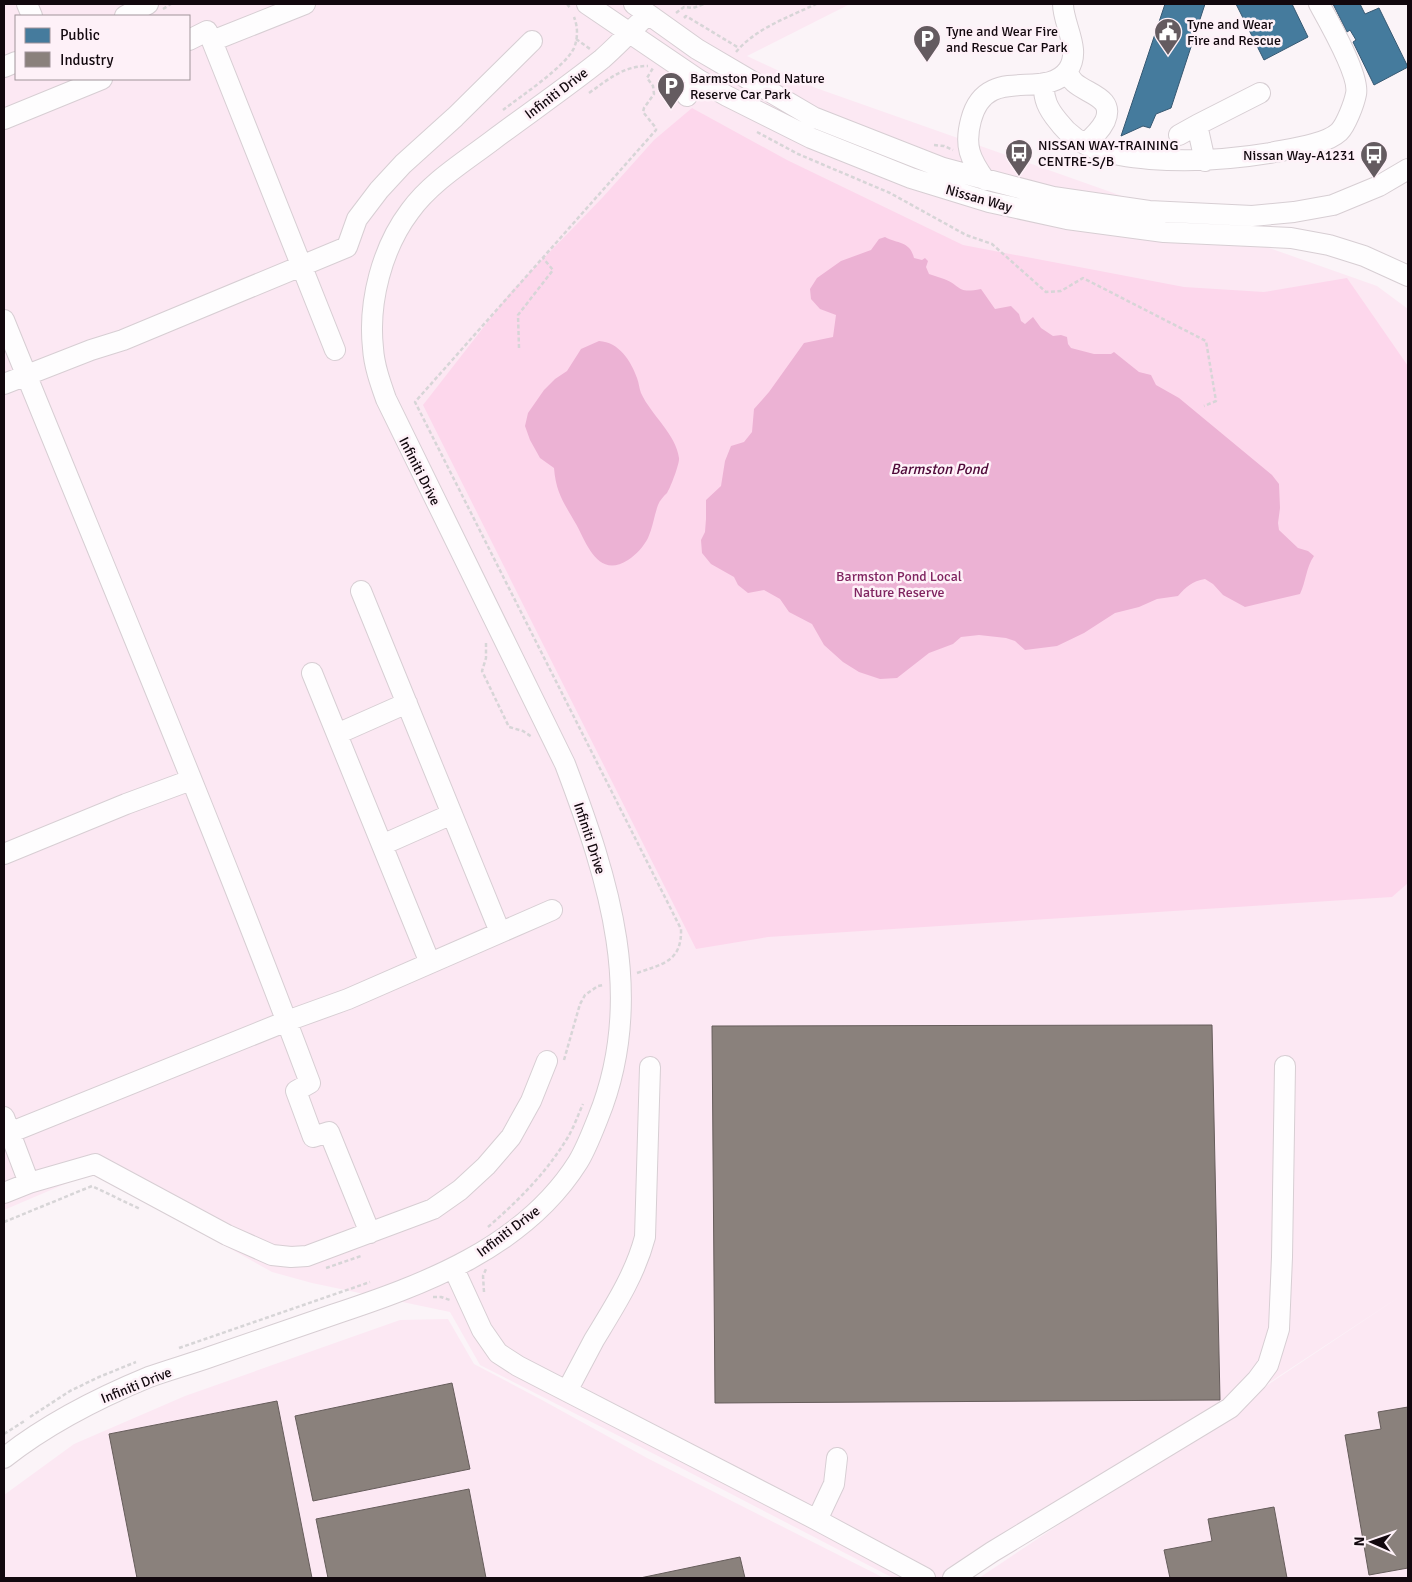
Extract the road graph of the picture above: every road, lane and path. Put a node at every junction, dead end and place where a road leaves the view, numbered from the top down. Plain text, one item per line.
1 (148, 4) edge
2 (305, 4) edge
3 (567, 4) edge
4 (587, 4) edge
5 (704, 4) edge
6 (816, 4) edge
7 (1063, 4) edge
8 (1319, 4) edge
9 (641, 9) edge
10 (127, 15) edge
11 (672, 18) dead end
12 (680, 24) dead end
13 (629, 33) junction
14 (190, 40) edge
15 (576, 40) dead end
16 (212, 41) junction
17 (532, 41) dead end
18 (739, 48) junction
19 (726, 66) junction
20 (653, 67) dead end
21 (1068, 70) junction
22 (100, 80) edge
23 (1040, 84) junction
24 (1260, 94) dead end
25 (4, 119) edge
26 (1197, 126) junction
27 (753, 130) dead end
28 (1179, 135) dead end
29 (1085, 144) junction
30 (928, 147) dead end
31 (970, 156) junction
32 (1205, 161) junction
33 (1408, 169) edge
34 (985, 180) junction
35 (543, 258) junction
36 (301, 266) junction
37 (1408, 276) edge
38 (4, 320) edge
39 (519, 348) dead end
40 (335, 350) dead end
41 (26, 375) junction
42 (4, 384) edge
43 (1204, 406) dead end
44 (361, 591) dead end
45 (312, 674) dead end
46 (407, 703) junction
47 (337, 734) junction
48 (191, 780) junction
49 (452, 814) junction
50 (382, 845) junction
51 (4, 854) edge
52 (552, 910) dead end
53 (500, 932) junction
54 (430, 963) junction
55 (622, 979) junction
56 (287, 1021) junction
57 (554, 1064) joint
58 (1285, 1066) dead end
59 (650, 1067) dead end
60 (6, 1128) edge
61 (29, 1183) junction
62 (4, 1193) edge
63 (146, 1212) dead end
64 (4, 1222) edge
65 (370, 1233) junction
66 (365, 1254) dead end
67 (320, 1269) dead end
68 (454, 1269) junction
69 (567, 1391) junction
70 (4, 1458) edge
71 (837, 1458) dead end
72 (817, 1520) junction
73 (925, 1578) edge
74 (952, 1578) edge

1 - 10 street
2 - 16 street
3 - 15 path
4 - 13 street, Nissan Way
5 - 11 path
6 - 18 path
7 - 21 street
8 - 32 street
9 - 13 street, Infiniti Drive
9 - 19 street, Nissan Way
12 - 18 path
13 - 37 street, Nissan Way
13 - 55 street, Infiniti Drive
14 - 16 street
16 - 36 street
17 - 36 street
18 - 19 path
19 - 34 street, Nissan Way
20 - 35 path
21 - 23 street
21 - 29 street
22 - 25 street
23 - 29 street
23 - 31 street
24 - 26 street
26 - 28 street
26 - 32 street
27 - 43 path
29 - 32 street
30 - 31 path
31 - 34 street
33 - 34 street, Nissan Way
35 - 39 path
35 - 55 path
36 - 40 street
36 - 41 street
38 - 41 street
41 - 42 street
41 - 48 street
44 - 46 street
45 - 47 street
46 - 47 street
46 - 49 street
47 - 50 street
48 - 51 street
48 - 56 street
49 - 50 street
49 - 53 street
50 - 54 street
52 - 53 street
53 - 54 street
54 - 56 street
55 - 57 path
55 - 68 street, Infiniti Drive
56 - 60 street
56 - 65 street
57 - 65 street
58 - 74 street
59 - 69 street
60 - 61 street
61 - 62 street
61 - 65 street
63 - 64 path
66 - 67 path
68 - 69 street
68 - 70 street, Infiniti Drive
69 - 72 street
71 - 72 street
72 - 73 street

